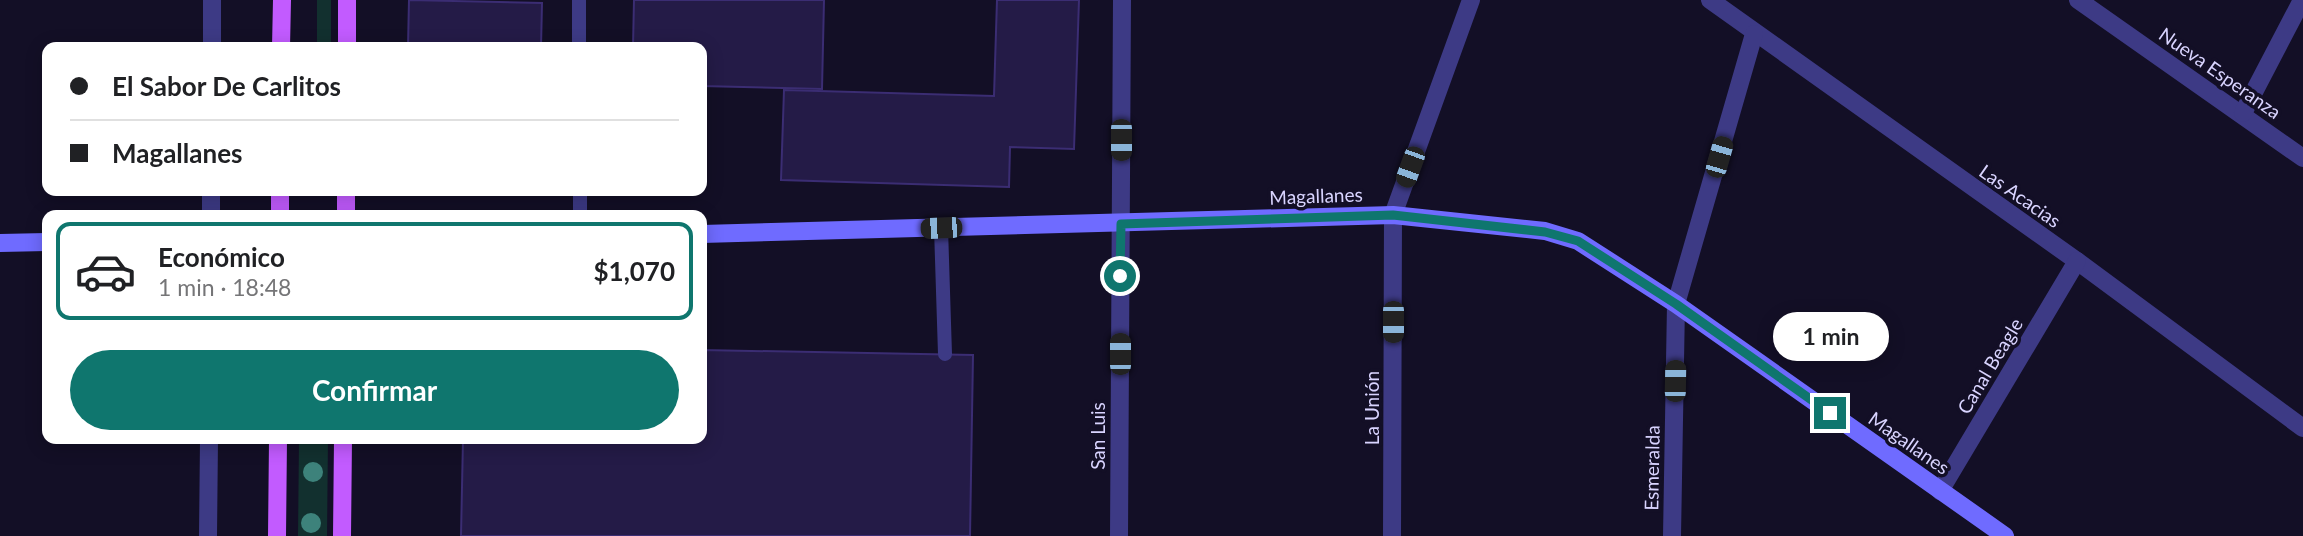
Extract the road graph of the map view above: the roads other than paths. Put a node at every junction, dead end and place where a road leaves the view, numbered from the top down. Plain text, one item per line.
1 (212, 0) edge
2 (282, 0) edge
3 (347, 0) edge
4 (579, 0) edge
5 (1122, 0) edge
6 (1471, 0) edge
7 (1710, 0) edge
8 (2078, 0) edge
9 (2302, 0) edge
10 (1754, 34) junction
11 (212, 42) edge
12 (281, 42) edge
13 (347, 42) edge
14 (579, 42) edge
15 (2243, 113) junction
16 (2303, 158) edge
17 (1393, 215) junction
18 (1121, 224) junction
19 (941, 228) junction
20 (707, 234) edge
21 (42, 242) edge
22 (0, 243) edge
23 (2077, 261) junction
24 (1676, 304) junction
25 (945, 354) dead end
26 (2303, 428) edge
27 (209, 444) edge
28 (278, 444) edge
29 (343, 444) edge
30 (1940, 491) junction
31 (2002, 535) edge
32 (208, 536) edge
33 (277, 536) edge
34 (342, 536) edge
35 (1119, 536) edge
36 (1392, 536) edge
37 (1672, 536) edge

1 - 11 street
2 - 12 main road
3 - 13 main road
4 - 14 lane
5 - 18 street, San Luis
6 - 17 street, La Unión
7 - 10 street, Las Acacias
8 - 15 street, Nueva Esperanza
9 - 15 street
10 - 23 street, Las Acacias
10 - 24 street, Esmeralda
15 - 16 street, Nueva Esperanza
17 - 18 street, Magallanes
17 - 24 street, Magallanes
17 - 36 street, La Unión
18 - 19 street, Magallanes
18 - 35 street, San Luis
19 - 20 street, Magallanes
19 - 25 lane
21 - 22 street
23 - 26 street, Las Acacias
23 - 30 street, Canal Beagle
24 - 30 street, Magallanes
24 - 37 street, Esmeralda
27 - 32 street
28 - 33 main road
29 - 34 main road
30 - 31 street, Magallanes

